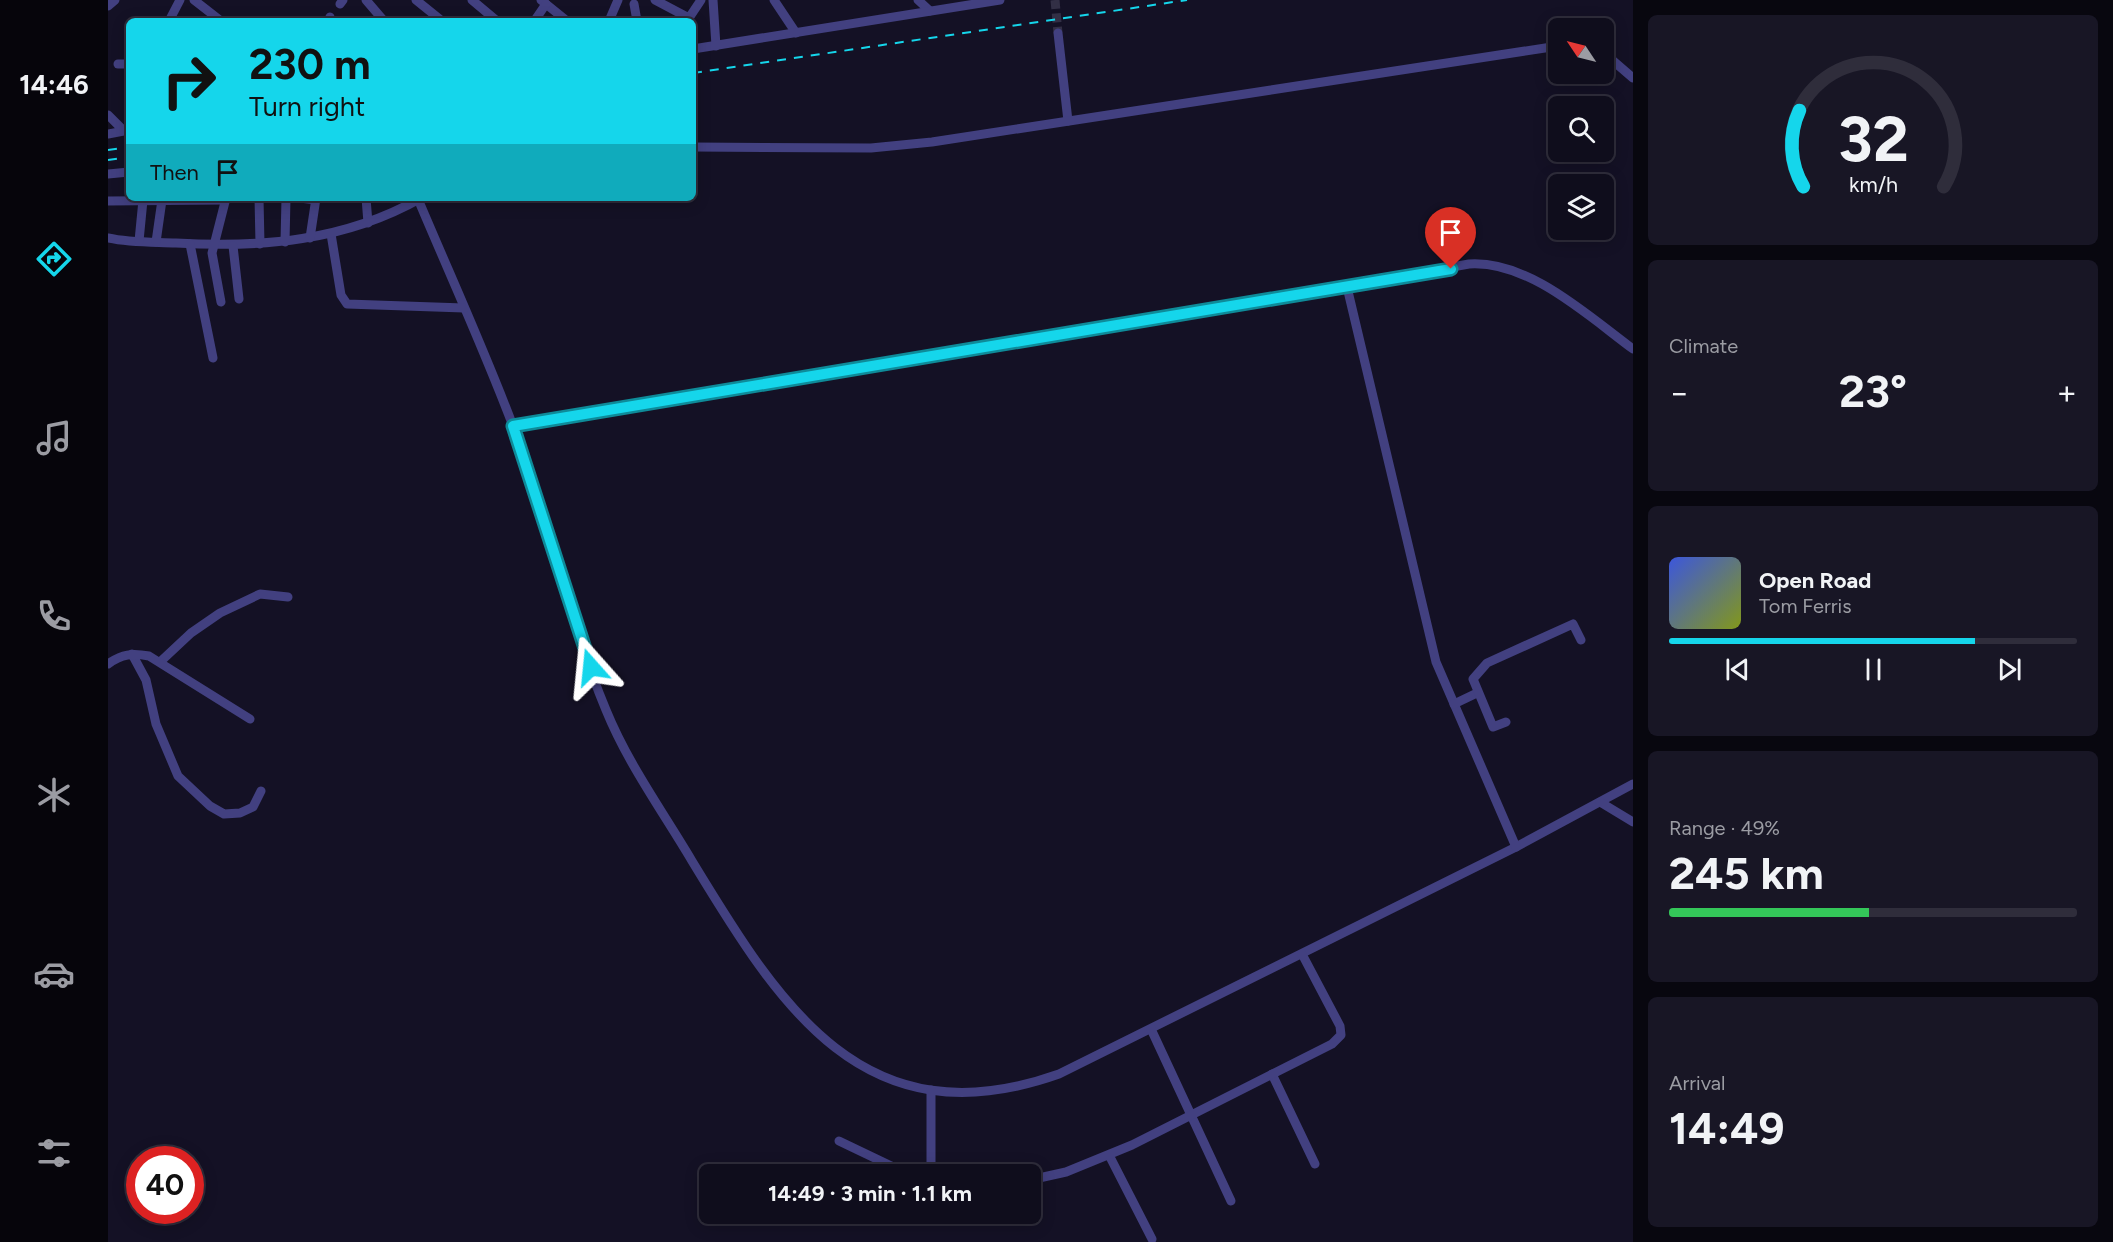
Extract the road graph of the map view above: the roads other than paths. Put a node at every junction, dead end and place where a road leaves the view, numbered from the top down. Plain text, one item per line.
1 (115, 0) edge
2 (180, 0) edge
3 (194, 0) edge
4 (366, 0) edge
5 (416, 0) edge
6 (472, 0) edge
7 (618, 0) edge
8 (700, 0) edge
9 (713, 0) edge
10 (774, 0) edge
11 (918, 0) edge
12 (1000, 0) edge
13 (544, 2) edge
14 (652, 2) edge
15 (634, 4) dead end
16 (108, 6) edge
17 (930, 11) junction
18 (171, 18) edge
19 (217, 18) edge
20 (381, 18) edge
21 (438, 18) edge
22 (493, 18) edge
23 (536, 18) edge
24 (563, 18) edge
25 (610, 18) edge
26 (636, 18) edge
27 (676, 18) edge
28 (796, 33) junction
29 (1058, 33) tunnel mouth
30 (716, 46) junction
31 (1548, 48) edge
32 (696, 49) edge
33 (1614, 62) edge
34 (118, 64) dead end
35 (126, 64) edge
36 (1633, 78) edge
37 (108, 115) edge
38 (1068, 121) junction
39 (126, 130) edge
40 (108, 134) edge
41 (696, 147) edge
42 (126, 172) edge
43 (108, 174) edge
44 (108, 201) edge
45 (143, 201) joint
46 (162, 201) edge
47 (225, 201) edge
48 (259, 201) edge
49 (286, 201) edge
50 (316, 201) edge
51 (366, 201) edge
52 (415, 201) edge
53 (420, 201) edge
54 (368, 223) junction
55 (331, 234) junction
56 (309, 237) junction
57 (108, 238) edge
58 (139, 241) junction
59 (156, 242) junction
60 (285, 242) junction
61 (190, 244) junction
62 (260, 244) junction
63 (213, 246) junction
64 (233, 246) junction
65 (1347, 287) junction
66 (239, 299) dead end
67 (221, 302) dead end
68 (464, 308) junction
69 (1633, 349) edge
70 (213, 358) dead end
71 (513, 426) junction
72 (288, 597) dead end
73 (1581, 640) dead end
74 (132, 654) junction
75 (160, 662) junction
76 (108, 664) edge
77 (1477, 693) junction
78 (1454, 704) junction
79 (250, 719) dead end
80 (1506, 722) dead end
81 (1633, 784) edge
82 (261, 791) dead end
83 (1600, 802) junction
84 (1633, 822) edge
85 (1516, 847) junction
86 (1302, 954) junction
87 (1151, 1029) junction
88 (1272, 1074) junction
89 (931, 1090) junction
90 (1191, 1115) junction
91 (839, 1141) dead end
92 (1109, 1155) junction
93 (887, 1164) edge
94 (931, 1164) edge
95 (1315, 1164) dead end
96 (1041, 1178) edge
97 (1232, 1201) dead end
98 (1152, 1239) dead end

1 - 16 street
2 - 18 street
3 - 19 street
4 - 20 street
5 - 21 street
6 - 22 street
7 - 25 street
8 - 14 street
9 - 30 street
10 - 28 street
11 - 17 street
12 - 17 street
13 - 23 street
13 - 24 street
14 - 27 street
15 - 26 street
17 - 28 street
28 - 30 street
29 - 38 street
30 - 32 street
31 - 38 street
33 - 36 street
34 - 35 street
37 - 39 street
38 - 41 street
39 - 40 street
42 - 43 street
44 - 45 street
45 - 58 street
46 - 59 street
47 - 63 street
48 - 62 street
49 - 60 street
50 - 56 street
51 - 54 street
52 - 54 street
53 - 68 street
54 - 55 street
55 - 56 street
55 - 68 street
56 - 60 street
57 - 58 street
58 - 59 street
59 - 61 street
60 - 62 street
61 - 63 street
61 - 70 street
62 - 64 street
63 - 64 street
63 - 67 street
64 - 66 street
65 - 69 street
65 - 71 street
65 - 78 street
68 - 71 street
71 - 89 street
72 - 75 street
73 - 77 street
74 - 75 street
74 - 76 street
74 - 82 street
75 - 79 street
77 - 78 street
77 - 80 street
78 - 85 street
81 - 83 street
83 - 84 street
83 - 85 street
85 - 86 street
86 - 87 street
86 - 88 street
87 - 89 street
87 - 90 street
88 - 90 street
88 - 95 street
89 - 94 street
90 - 92 street
90 - 97 street
91 - 93 street
92 - 96 street
92 - 98 street

